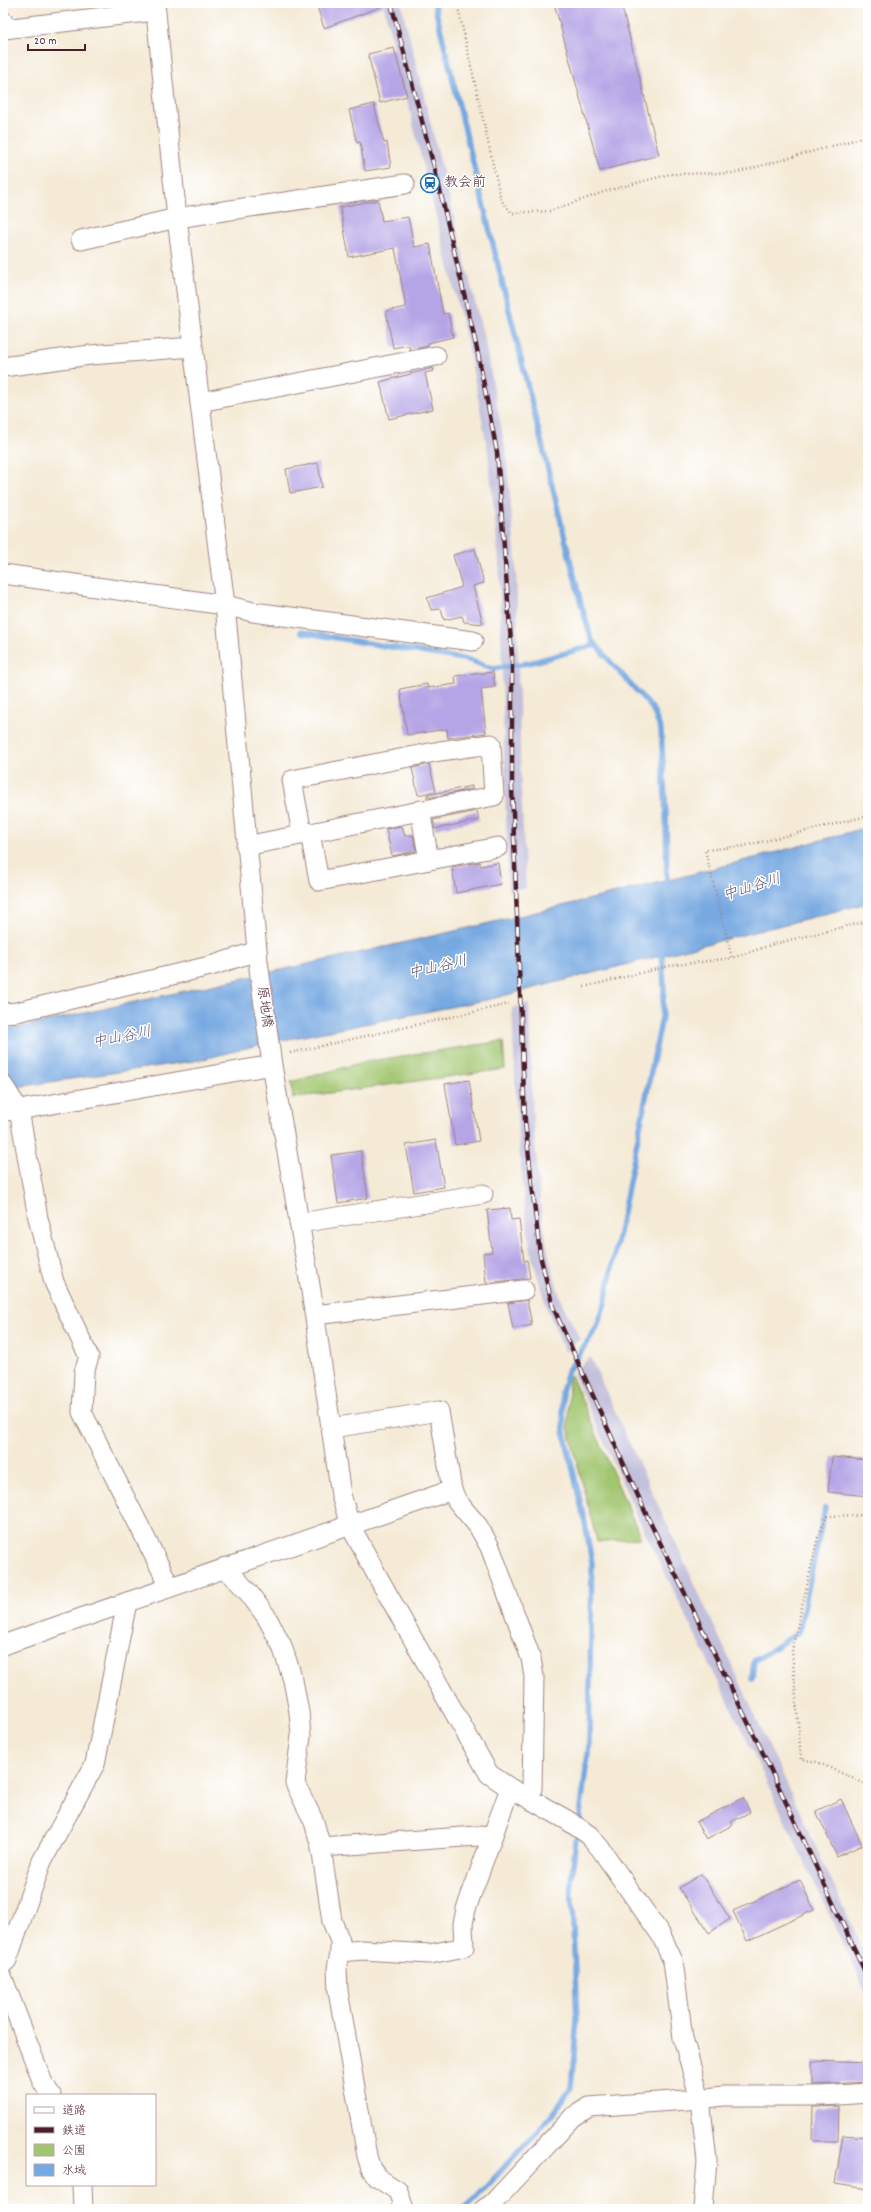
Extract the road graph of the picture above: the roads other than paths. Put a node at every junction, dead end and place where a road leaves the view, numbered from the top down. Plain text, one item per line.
1 (155, 7) edge
2 (3, 21) edge
3 (405, 184) dead end
4 (177, 218) junction
5 (81, 240) dead end
6 (193, 348) junction
7 (436, 356) dead end
8 (3, 367) edge
9 (200, 402) junction
10 (3, 574) edge
11 (225, 605) junction
12 (473, 641) dead end
13 (420, 810) junction
14 (306, 834) junction
15 (246, 846) junction
16 (498, 847) dead end
17 (429, 860) junction
18 (258, 956) junction
19 (3, 1013) edge
20 (272, 1058) junction
21 (9, 1101) edge
22 (483, 1194) dead end
23 (300, 1223) junction
24 (524, 1290) dead end
25 (315, 1315) junction
26 (332, 1428) junction
27 (452, 1490) junction
28 (350, 1524) junction
29 (225, 1567) junction
30 (170, 1587) junction
31 (127, 1602) junction
32 (3, 1645) edge
33 (510, 1788) junction
34 (529, 1798) junction
35 (492, 1837) junction
36 (321, 1847) junction
37 (340, 1952) junction
38 (3, 1964) edge
39 (3, 1979) edge
40 (868, 2093) edge
41 (50, 2094) edge
42 (700, 2099) junction
43 (82, 2186) edge
44 (83, 2209) edge
45 (404, 2209) edge
46 (484, 2209) edge
47 (703, 2209) edge

1 - 2 street
1 - 4 street, 原地橋
3 - 4 street
4 - 5 street
4 - 6 street, 原地橋
6 - 8 street
6 - 9 street, 原地橋
7 - 9 street
9 - 11 street, 原地橋
10 - 11 street
11 - 12 street
11 - 15 street, 原地橋
13 - 14 street
13 - 14 street
13 - 17 street
14 - 15 street
14 - 17 street
15 - 18 street, 原地橋
16 - 17 street
18 - 19 street
18 - 20 street, 原地橋
20 - 21 street
20 - 23 street, 原地橋
21 - 30 street
22 - 23 street
23 - 25 street, 原地橋
24 - 25 street
25 - 26 street, 原地橋
26 - 27 street
26 - 28 street, 原地橋
27 - 28 street
27 - 34 street
28 - 29 street
28 - 33 street, 原地橋
29 - 30 street
29 - 36 street
30 - 31 street
31 - 32 street
31 - 38 street
33 - 34 street, 原地橋
33 - 35 street
34 - 42 street, 原地橋
35 - 36 street
35 - 37 street
36 - 37 street
37 - 45 street
39 - 41 street
40 - 42 street
42 - 46 street
42 - 47 street, 原地橋
43 - 44 street

